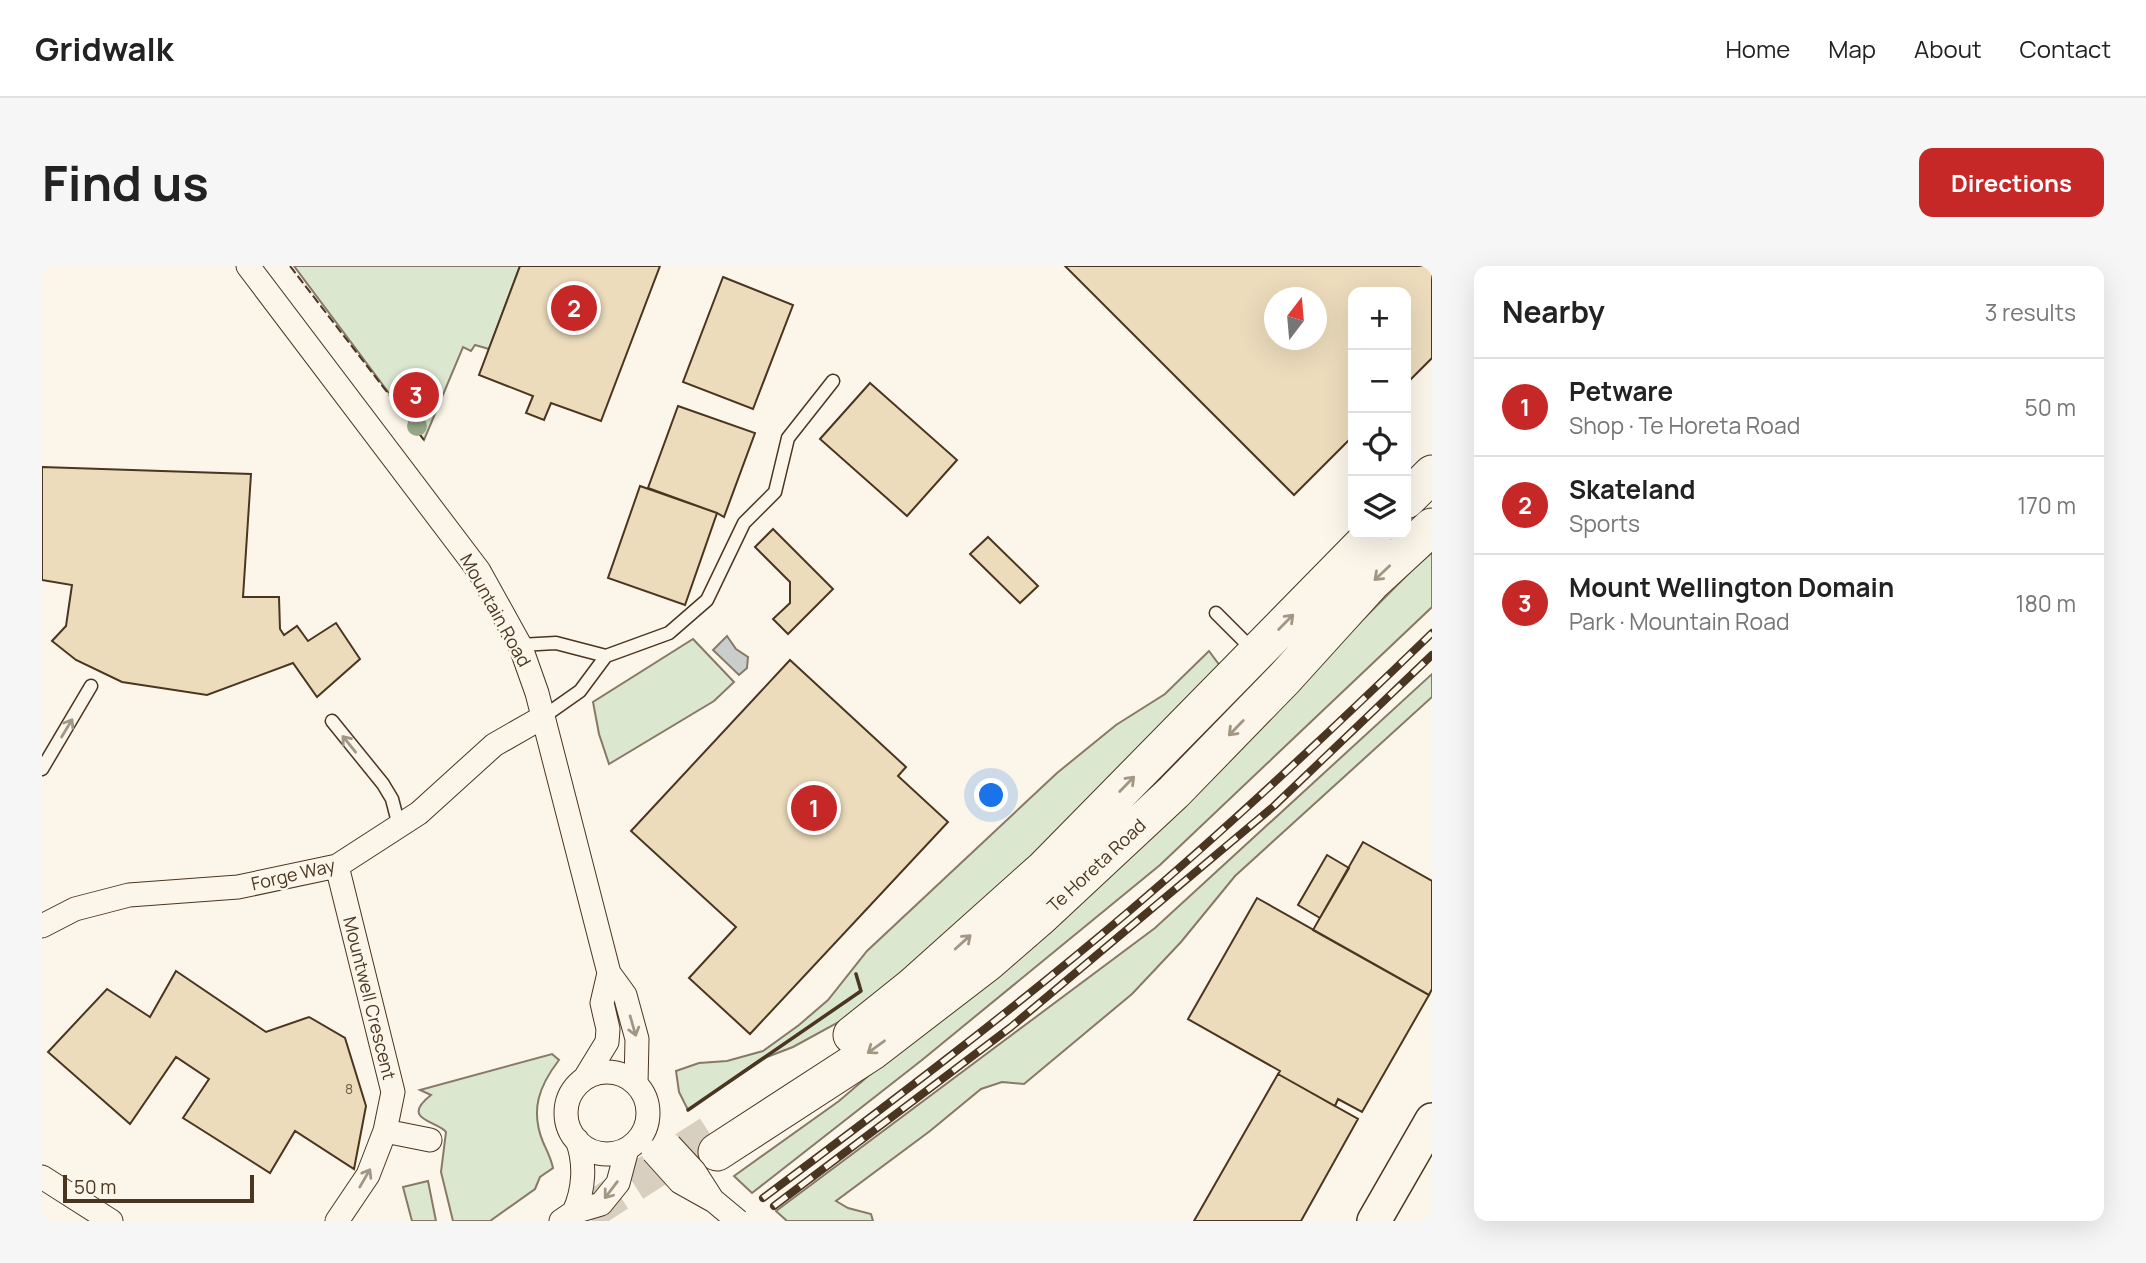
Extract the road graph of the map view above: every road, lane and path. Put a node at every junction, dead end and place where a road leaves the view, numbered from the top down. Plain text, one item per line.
1 (248, 266) edge
2 (833, 381) dead end
3 (1432, 474) edge
4 (1411, 495) edge
5 (1432, 527) edge
6 (1369, 539) edge
7 (1216, 612) dead end
8 (520, 645) junction
9 (606, 656) junction
10 (1270, 666) junction
11 (92, 687) dead end
12 (543, 717) junction
13 (332, 721) dead end
14 (42, 769) edge
15 (399, 826) junction
16 (337, 866) junction
17 (42, 926) edge
18 (609, 973) junction
19 (585, 1078) junction
20 (636, 1084) junction
21 (648, 1107) junction
22 (1432, 1120) edge
23 (385, 1131) junction
24 (430, 1140) dead end
25 (577, 1140) junction
26 (714, 1143) tunnel mouth
27 (628, 1148) junction
28 (662, 1148) junction
29 (42, 1177) edge
30 (568, 1217) edge
31 (111, 1221) edge
32 (337, 1221) edge
33 (738, 1221) edge
34 (1374, 1221) edge

1 - 8 street, Mountain Road
2 - 9 lane
3 - 4 main road
5 -> 10 main road, Te Horeta Road
10 -> 6 main road, Te Horeta Road
7 - 10 lane
8 - 9 lane
8 - 12 street, Mountain Road
9 - 12 lane
10 - 26 main road, Te Horeta Road
14 -> 11 lane
12 - 15 street, Forge Way
12 - 18 street, Mountain Road
15 -> 13 lane
15 - 16 street, Forge Way
16 - 17 street, Forge Way
16 - 23 street, Mountwell Crescent
18 - 19 street, Mountain Road
18 -> 20 street, Mountain Road
19 - 20 street
19 - 25 street
20 - 21 street
21 - 27 street
21 - 28 street
22 - 34 main road
23 - 24 street
32 -> 23 street, Mountwell Crescent
25 - 27 street
25 - 30 street
27 - 28 street
27 -> 30 street
28 - 33 street, bridge
29 - 31 street

